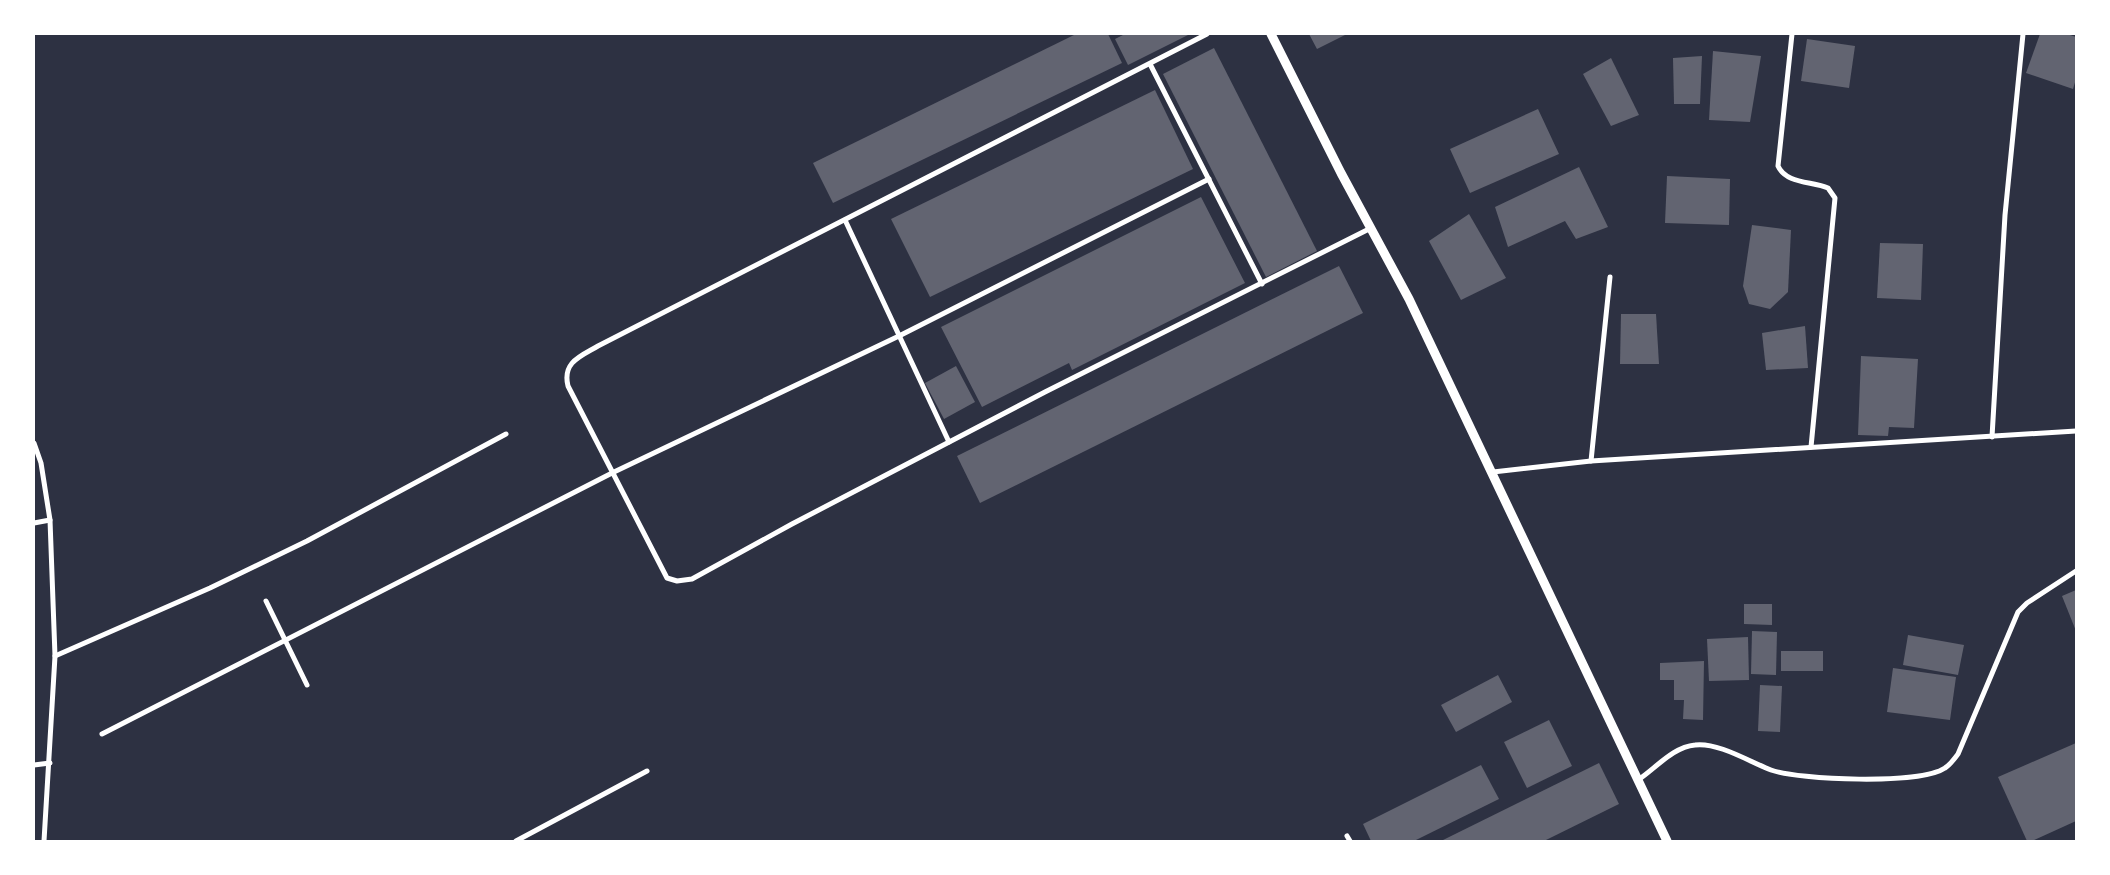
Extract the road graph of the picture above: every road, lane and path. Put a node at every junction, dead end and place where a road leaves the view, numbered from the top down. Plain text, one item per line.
1 (1207, 34) edge
2 (1271, 34) edge
3 (1792, 34) edge
4 (2023, 34) edge
5 (1150, 64) junction
6 (1209, 179) junction
7 (845, 220) junction
8 (1371, 228) junction
9 (1610, 276) dead end
10 (1262, 284) junction
11 (899, 336) junction
12 (2076, 432) edge
13 (506, 434) dead end
14 (1992, 437) junction
15 (34, 442) edge
16 (949, 442) junction
17 (1811, 448) junction
18 (1591, 461) junction
19 (614, 472) junction
20 (1493, 472) junction
21 (50, 520) junction
22 (34, 523) edge
23 (2076, 571) edge
24 (266, 602) dead end
25 (285, 641) junction
26 (56, 656) junction
27 (307, 685) dead end
28 (102, 734) dead end
29 (50, 763) junction
30 (34, 765) edge
31 (647, 771) dead end
32 (1637, 780) junction
33 (44, 841) edge
34 (516, 841) edge
35 (1667, 841) edge

1 - 5 street
2 - 8 street
3 - 17 street
4 - 14 street
5 - 6 street
5 - 7 street
6 - 10 street
6 - 11 street
7 - 11 street
7 - 19 street
8 - 10 street
8 - 20 street
9 - 18 street
10 - 16 street
11 - 16 street
11 - 19 street
12 - 14 street
13 - 26 street
14 - 17 street
15 - 21 street
16 - 19 street
17 - 18 street
18 - 20 street
19 - 25 street
20 - 32 street
21 - 22 street
21 - 26 street
23 - 32 street
24 - 25 street
25 - 27 street
25 - 28 street
26 - 29 street
29 - 30 street
29 - 33 street
31 - 34 street
32 - 35 street

